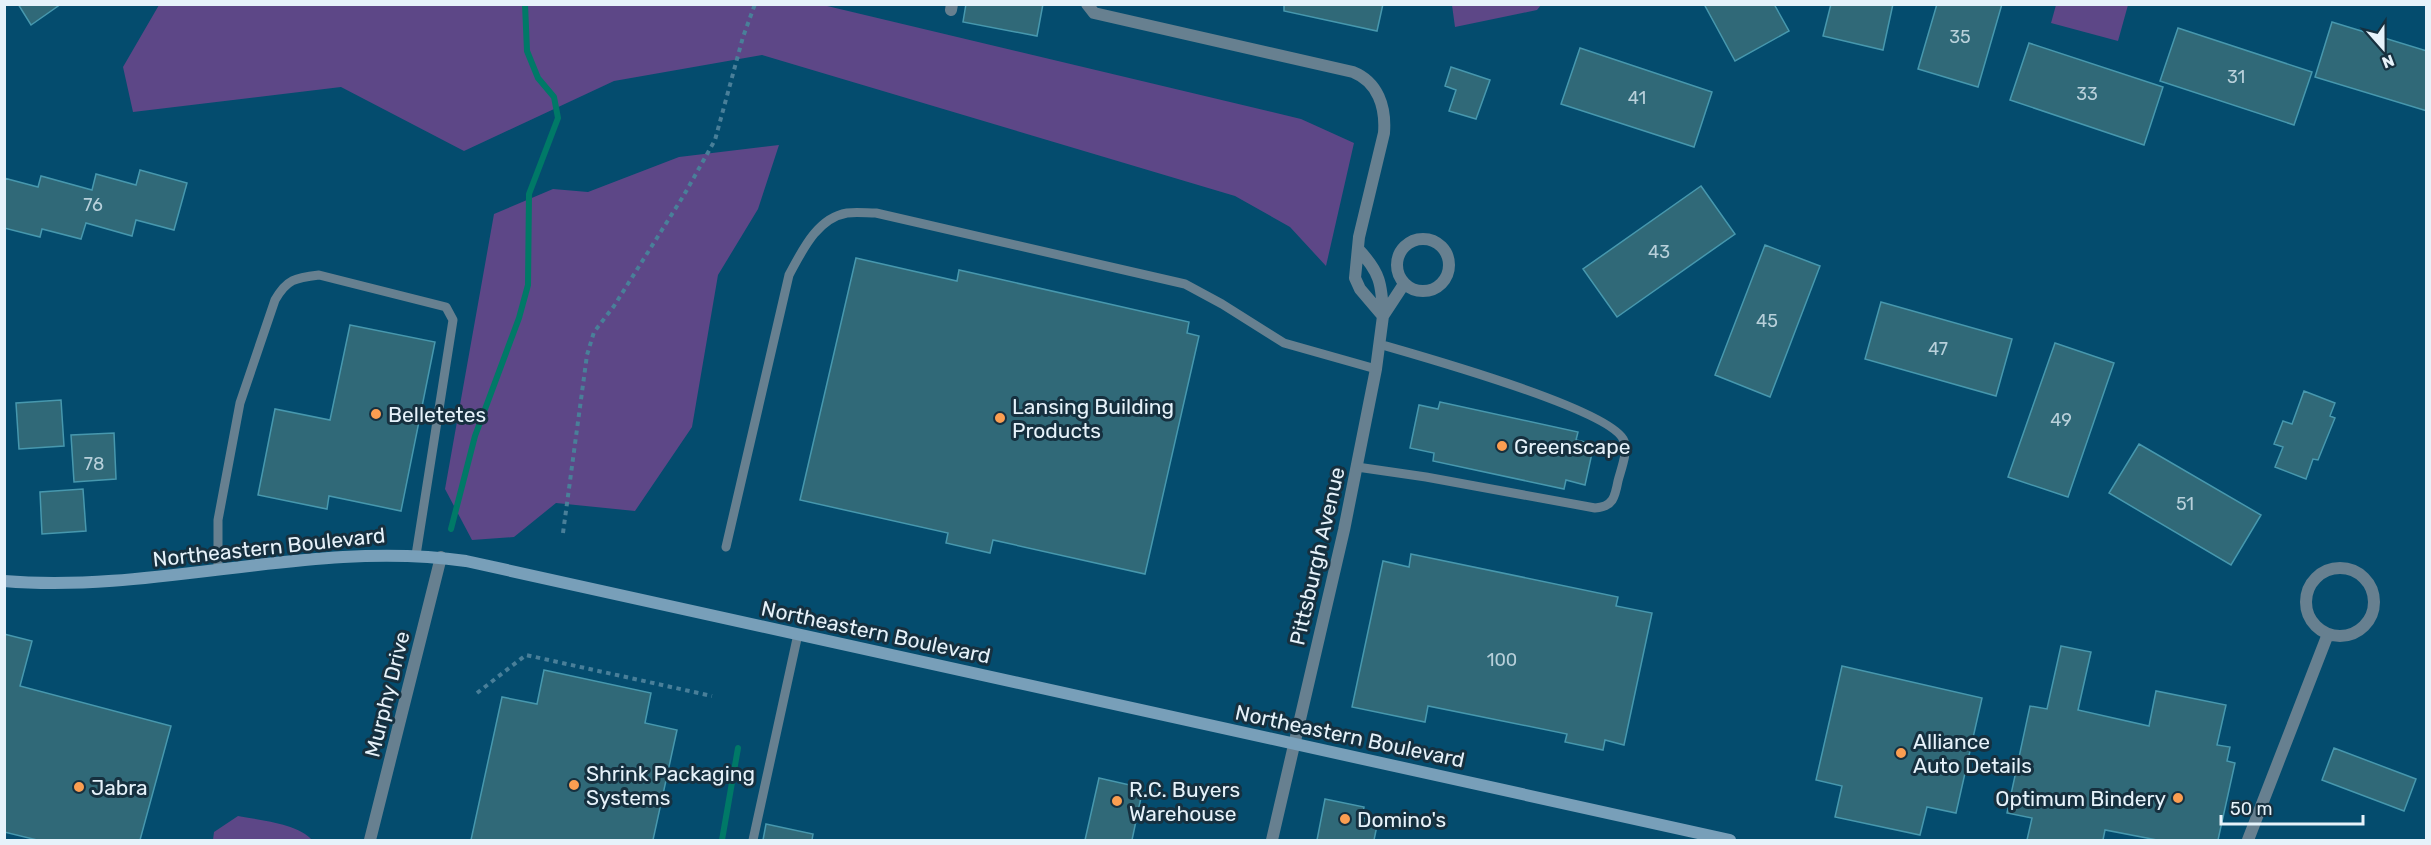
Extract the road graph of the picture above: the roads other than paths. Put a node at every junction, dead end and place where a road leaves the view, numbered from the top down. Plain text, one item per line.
1 (1087, 4) edge
2 (1358, 249) junction
3 (1404, 284) junction
4 (1383, 316) junction
5 (1379, 344) junction
6 (1376, 369) junction
7 (1357, 467) junction
8 (726, 547) dead end
9 (416, 555) junction
10 (441, 557) junction
11 (218, 570) junction
12 (4, 581) edge
13 (798, 634) junction
14 (2328, 634) junction
15 (1294, 744) junction
16 (370, 840) edge
17 (753, 840) edge
18 (1272, 840) edge
19 (1723, 840) edge
20 (2248, 840) edge

1 - 2 street
2 - 4 street
2 - 4 street
3 - 3 street
3 - 4 street, Pittsburgh Avenue
4 - 5 street, Pittsburgh Avenue
5 - 6 street, Pittsburgh Avenue
5 - 7 lane
6 - 7 street, Pittsburgh Avenue
6 - 8 lane
7 - 15 street, Pittsburgh Avenue
9 - 10 street, Northeastern Boulevard
9 - 11 street, Northeastern Boulevard
9 - 11 lane
10 - 13 street, Northeastern Boulevard
10 - 16 street, Murphy Drive
11 - 12 street, Northeastern Boulevard
13 - 15 street, Northeastern Boulevard
13 - 17 lane
14 - 14 street
14 - 20 street
15 - 18 street, Pittsburgh Avenue
15 - 19 street, Northeastern Boulevard

